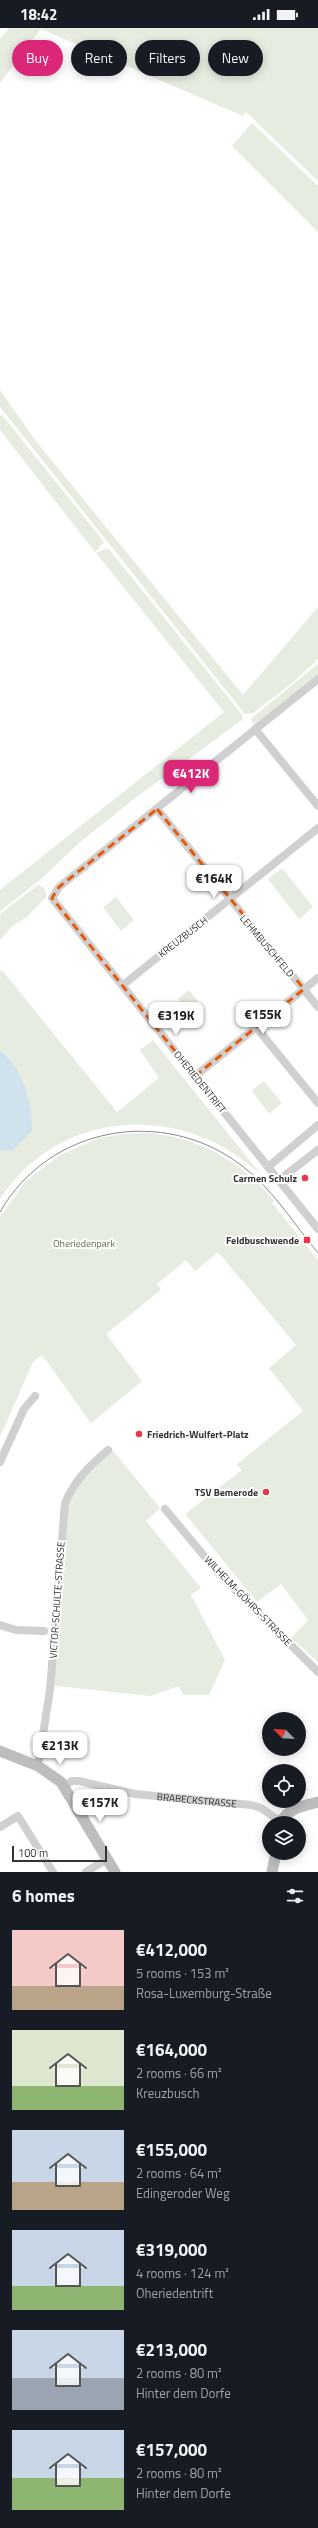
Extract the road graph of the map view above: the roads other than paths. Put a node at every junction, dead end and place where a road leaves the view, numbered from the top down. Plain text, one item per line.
1 (318, 679) edge
2 (255, 729) junction
3 (318, 806) edge
4 (157, 809) junction
5 (318, 828) edge
6 (230, 900) junction
7 (318, 978) edge
8 (122, 985) junction
9 (304, 989) junction
10 (318, 1007) edge
11 (256, 1027) junction
12 (195, 1076) junction
13 (318, 1104) edge
14 (318, 1125) edge
15 (318, 1150) edge
16 (268, 1167) junction
17 (279, 1180) junction
18 (318, 1229) edge
19 (35, 1396) dead end
20 (108, 1450) dead end
21 (0, 1462) edge
22 (165, 1509) dead end
23 (0, 1625) edge
24 (44, 1631) dead end
25 (318, 1672) edge
26 (0, 1751) edge
27 (38, 1766) junction
28 (64, 1786) junction
29 (318, 1802) edge
30 (273, 1816) edge
31 (287, 1816) edge
32 (0, 1828) edge
33 (107, 1859) junction
34 (275, 1860) edge
35 (53, 1872) edge
36 (86, 1872) edge
37 (115, 1872) edge
38 (272, 1872) edge

1 - 2 street
2 - 3 street
2 - 4 street
4 - 6 street, LEHMBUSCHFELD
4 - 8 street, OHERIEDENTRIFT
5 - 6 street, KREUZBUSCH
6 - 8 street, KREUZBUSCH
6 - 9 street, LEHMBUSCHFELD
7 - 9 street
8 - 12 street, OHERIEDENTRIFT
9 - 10 street, LEHMBUSCHFELD
9 - 11 street
11 - 12 street
11 - 13 street
12 - 16 street, OHERIEDENTRIFT
14 - 16 street
15 - 17 street
16 - 17 street, OHERIEDENTRIFT
17 - 18 street, OHERIEDENTRIFT
19 - 21 street
20 - 27 street, VICTOR-SCHULTE-STRASSE
22 - 25 street, WILHELM-GÖHRS-STRASSE
23 - 24 street
26 - 27 main road
27 - 28 main road
28 - 30 street, BRABECKSTRASSE
28 - 33 main road
29 - 31 main road
32 - 35 street
33 - 36 street
33 - 37 main road
34 - 38 main road

